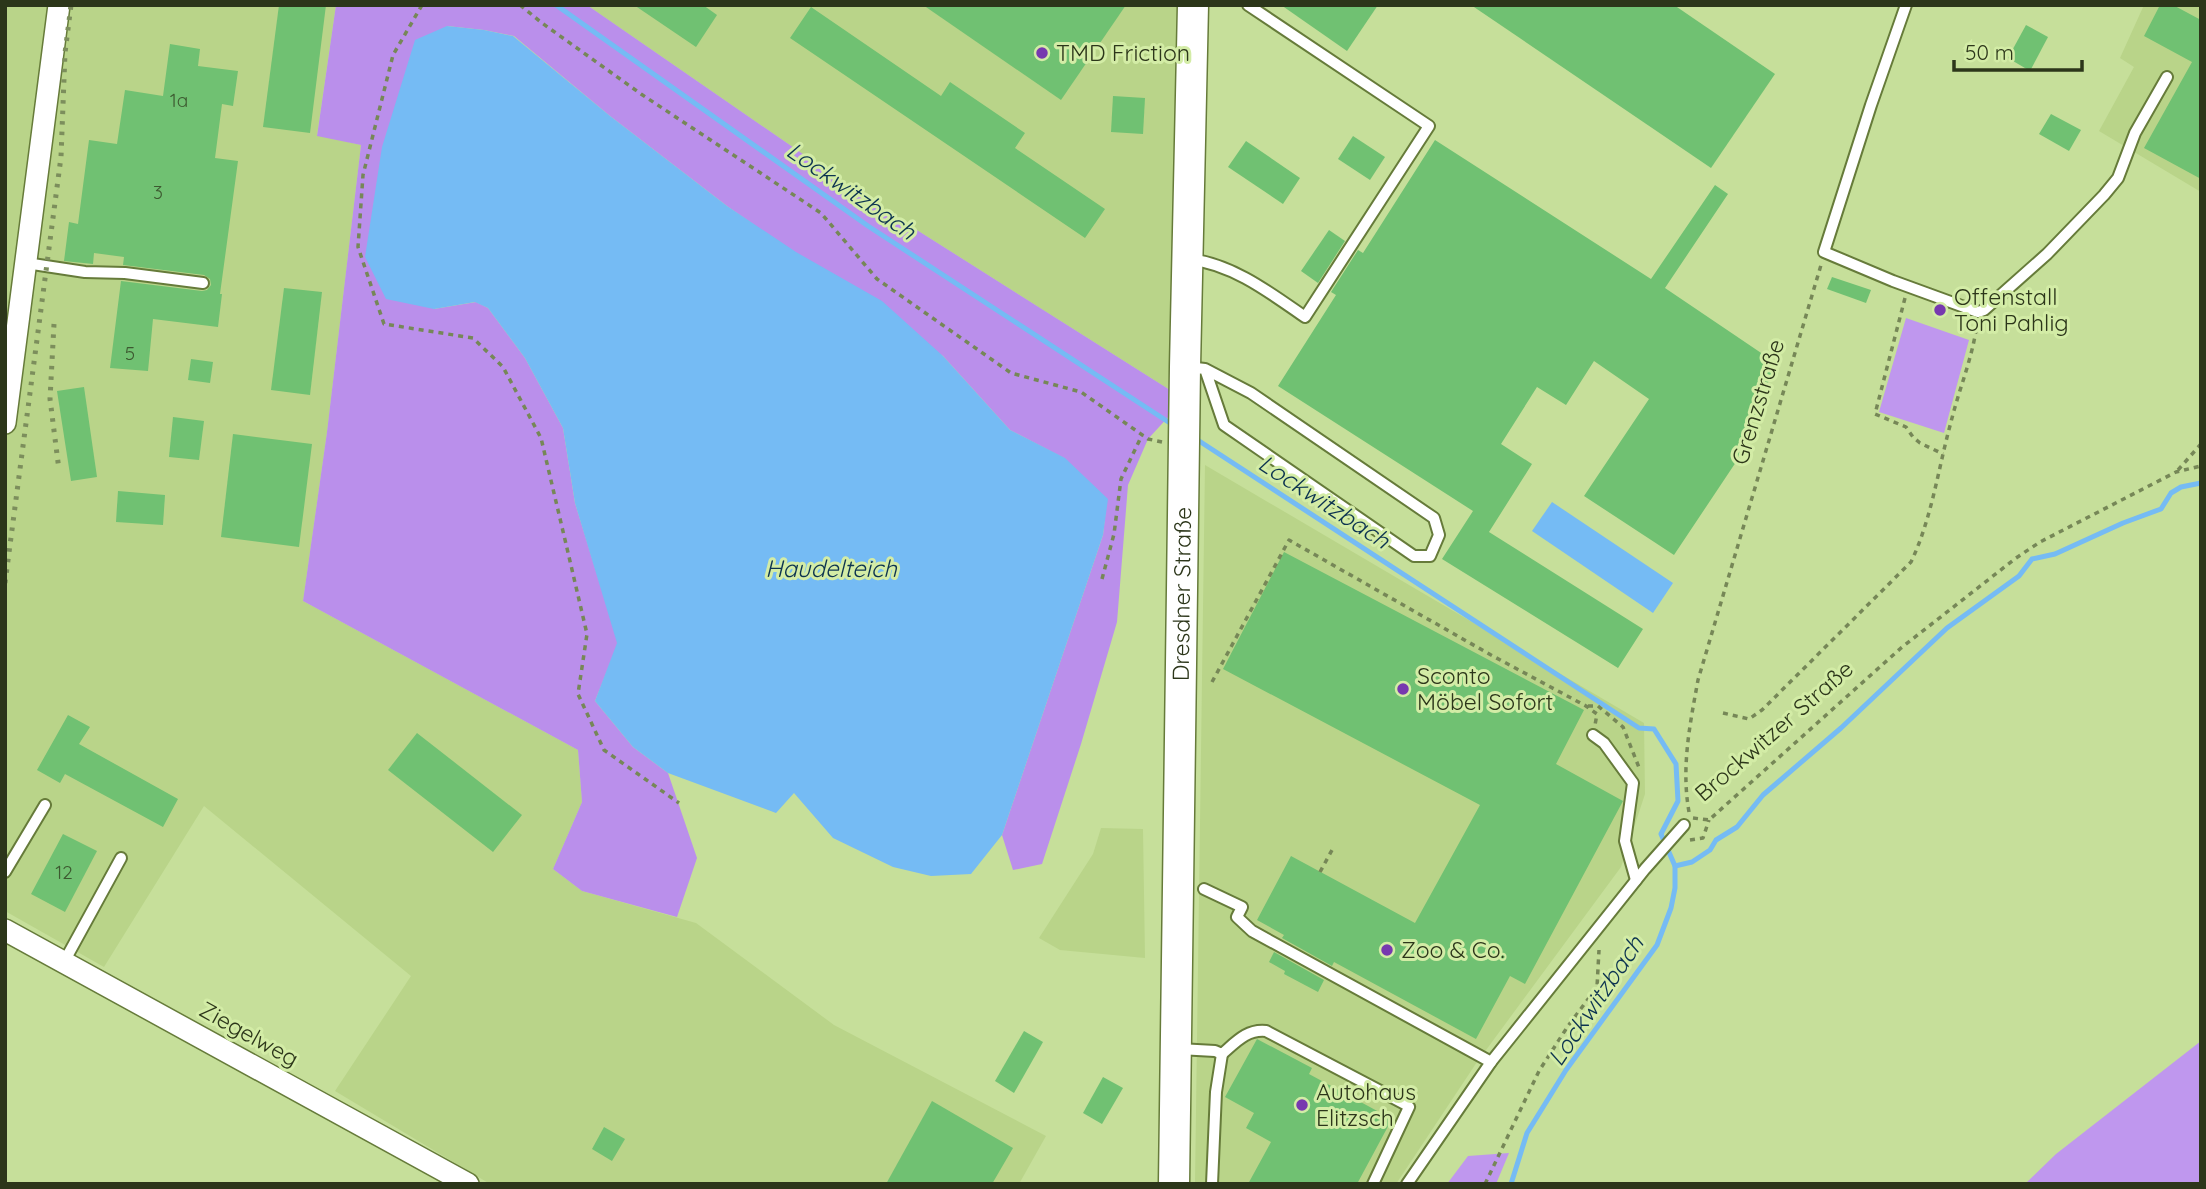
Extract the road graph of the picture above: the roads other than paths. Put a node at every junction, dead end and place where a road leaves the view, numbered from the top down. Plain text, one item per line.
1 (59, 5) edge
2 (1193, 5) edge
3 (1248, 5) edge
4 (1906, 5) edge
5 (2167, 77) dead end
6 (1187, 259) junction
7 (26, 263) junction
8 (203, 283) dead end
9 (1195, 368) junction
10 (5, 423) edge
11 (1592, 735) dead end
12 (45, 805) dead end
13 (1687, 821) road end
14 (121, 858) dead end
15 (5, 872) edge
16 (1636, 880) junction
17 (1204, 889) dead end
18 (5, 930) edge
19 (64, 962) junction
20 (1176, 1049) junction
21 (1222, 1054) junction
22 (1491, 1062) junction
23 (468, 1184) edge
24 (1174, 1184) edge
25 (1212, 1184) edge
26 (1373, 1184) edge
27 (1407, 1184) edge

1 - 7 street
2 - 6 main road, Dresdner Straße
3 - 6 lane
4 - 5 lane
6 - 9 main road, Dresdner Straße
7 - 8 lane
7 - 10 street
9 - 9 lane
9 - 20 main road, Dresdner Straße
11 - 16 lane
12 - 15 lane
13 - 16 lane, Brockwitzer Straße
14 - 19 lane
16 - 22 lane, Brockwitzer Straße
17 - 22 lane
18 - 19 street, Ziegelweg
19 - 23 street, Ziegelweg
20 - 21 lane
20 - 24 main road, Dresdner Straße
21 - 25 lane
21 - 26 lane
22 - 27 lane, Brockwitzer Straße

